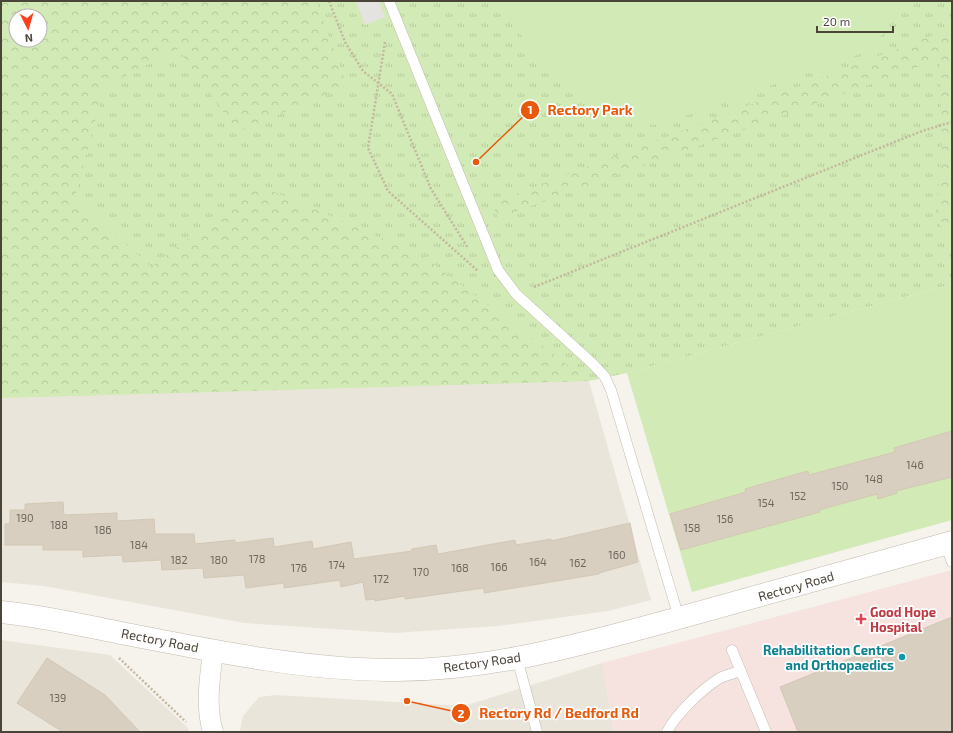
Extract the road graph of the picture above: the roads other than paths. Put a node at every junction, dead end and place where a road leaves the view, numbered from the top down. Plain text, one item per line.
1 (390, 3) edge
2 (950, 549) edge
3 (1, 612) edge
4 (680, 618) junction
5 (732, 650) dead end
6 (213, 651) junction
7 (517, 658) junction
8 (741, 671) junction
9 (212, 728) edge
10 (537, 732) edge
11 (667, 732) edge
12 (766, 732) edge

1 - 4 lane
2 - 4 street, Rectory Road
3 - 6 street, Rectory Road
4 - 7 street, Rectory Road
5 - 8 lane
6 - 7 street, Rectory Road
6 - 9 street
7 - 10 lane
8 - 11 lane
8 - 12 lane

